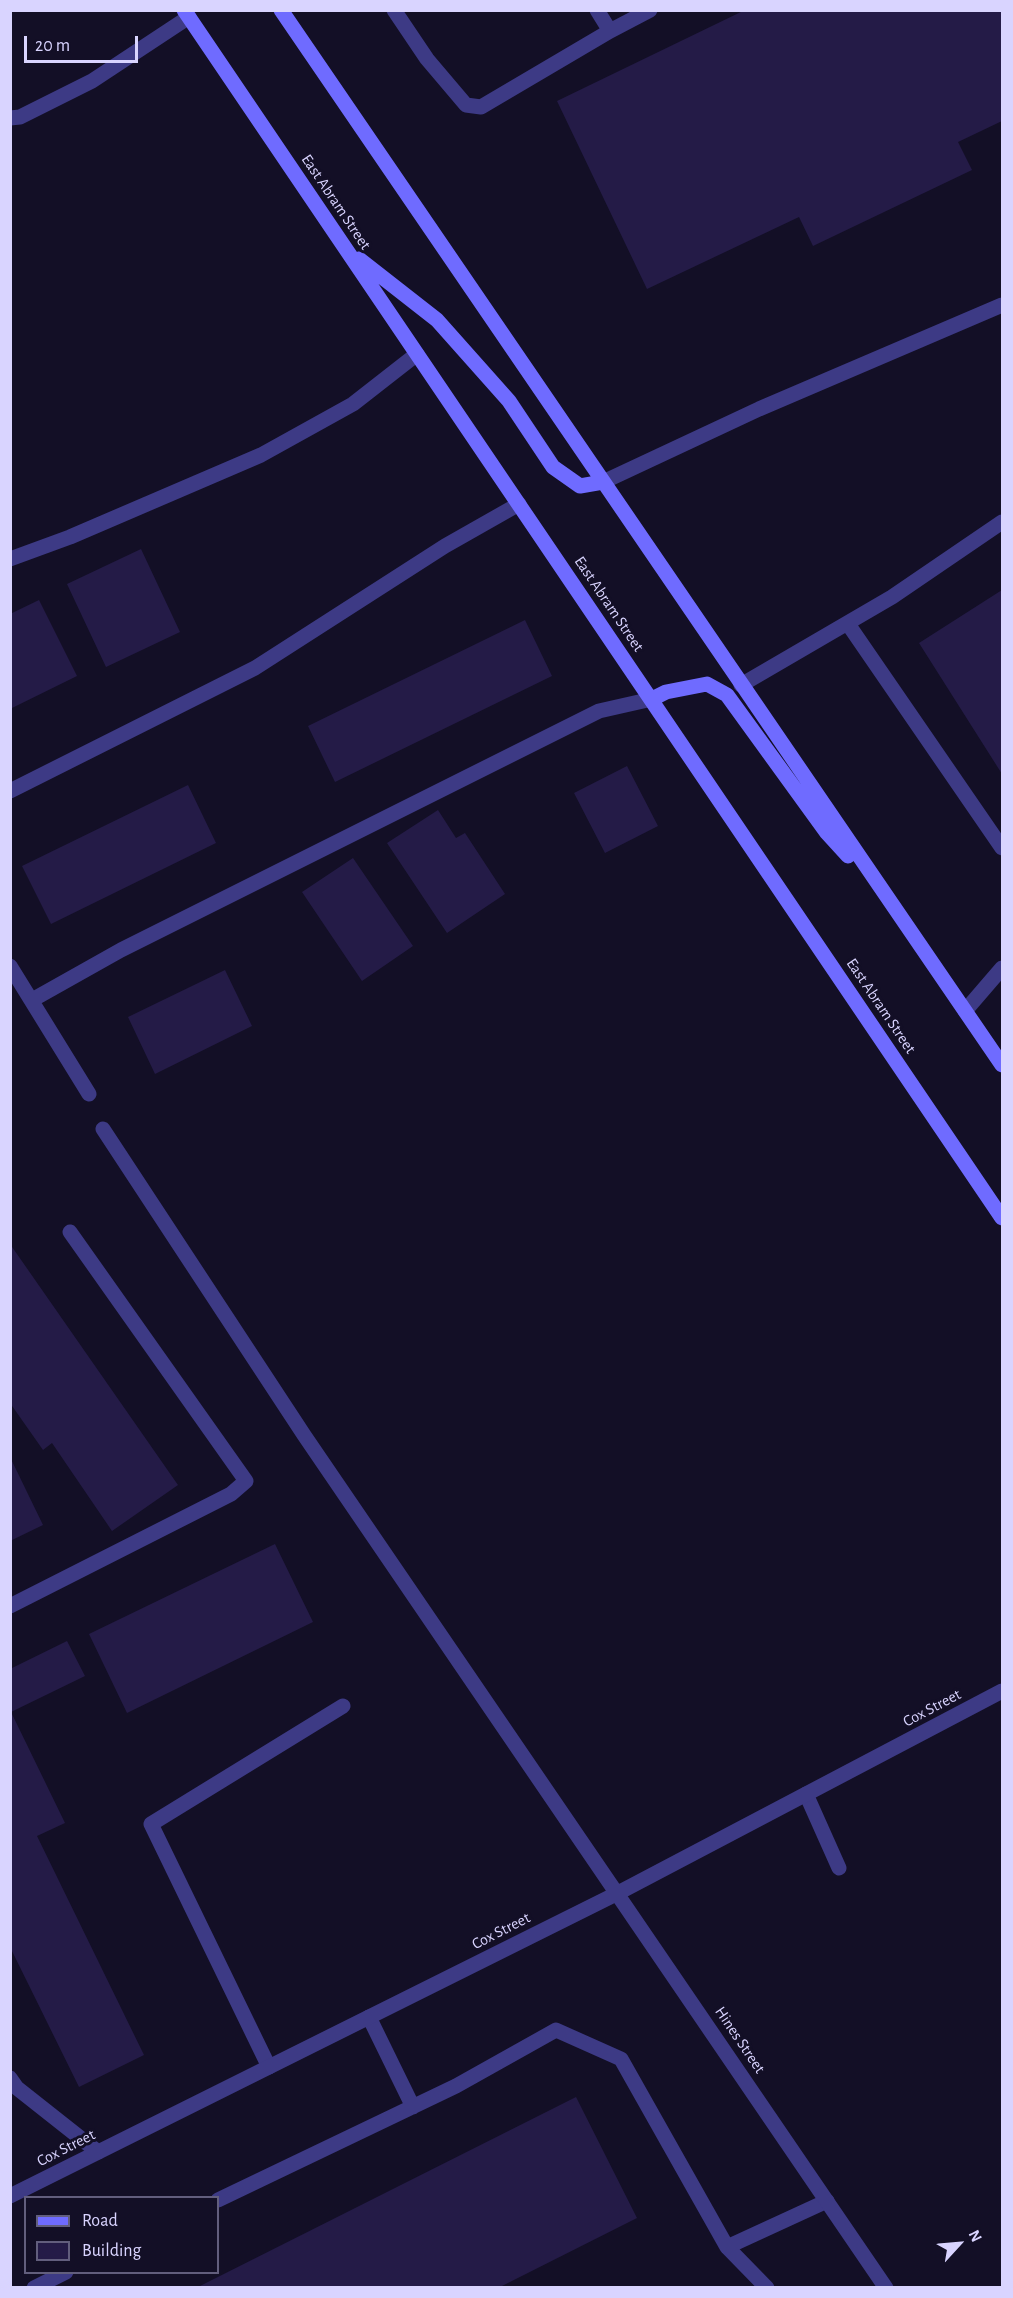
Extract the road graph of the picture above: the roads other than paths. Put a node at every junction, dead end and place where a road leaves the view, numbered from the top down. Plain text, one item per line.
1 (281, 10) edge
2 (394, 10) edge
3 (597, 10) edge
4 (650, 10) edge
5 (190, 13) edge
6 (610, 32) junction
7 (10, 118) edge
8 (347, 250) junction
9 (1002, 305) edge
10 (417, 354) junction
11 (603, 482) junction
12 (519, 504) junction
13 (1002, 522) edge
14 (10, 559) edge
15 (848, 624) junction
16 (741, 685) junction
17 (652, 699) junction
18 (10, 791) edge
19 (1002, 848) edge
20 (888, 901) junction
21 (10, 966) edge
22 (1002, 968) edge
23 (32, 1000) junction
24 (965, 1011) junction
25 (1002, 1065) edge
26 (89, 1094) dead end
27 (103, 1129) dead end
28 (1002, 1218) edge
29 (70, 1232) dead end
30 (10, 1606) edge
31 (1002, 1691) edge
32 (344, 1707) dead end
33 (806, 1794) junction
34 (840, 1868) dead end
35 (618, 1893) junction
36 (369, 2017) junction
37 (269, 2067) junction
38 (10, 2078) edge
39 (413, 2107) junction
40 (98, 2152) junction
41 (10, 2196) edge
42 (219, 2200) edge
43 (827, 2200) junction
44 (727, 2247) junction
45 (62, 2274) edge
46 (34, 2288) edge
47 (767, 2288) edge
48 (886, 2288) edge

1 - 11 main road
2 - 6 street
3 - 6 street
4 - 6 street
5 - 7 street
5 - 8 main road, East Abram Street
8 - 10 main road, East Abram Street
8 - 11 main road
9 - 11 street
10 - 12 main road, East Abram Street
10 - 14 street
11 - 16 main road
12 - 17 main road, East Abram Street
12 - 18 street
13 - 15 street
15 - 16 street
15 - 19 street
16 - 20 main road
17 - 20 main road
17 - 23 street
17 - 28 main road, East Abram Street
20 - 24 main road
21 - 23 street
22 - 24 street
23 - 26 street
24 - 25 main road
27 - 35 street, Hines Street
29 - 30 street
31 - 33 street, Cox Street
32 - 37 street
33 - 34 street
33 - 35 street, Cox Street
35 - 36 street, Cox Street
35 - 43 street, Hines Street
36 - 37 street, Cox Street
36 - 39 street
37 - 40 street, Cox Street
38 - 40 street
39 - 42 street
39 - 44 street
40 - 41 street, Cox Street
43 - 44 street
43 - 48 street, Hines Street
44 - 47 street
45 - 46 street

